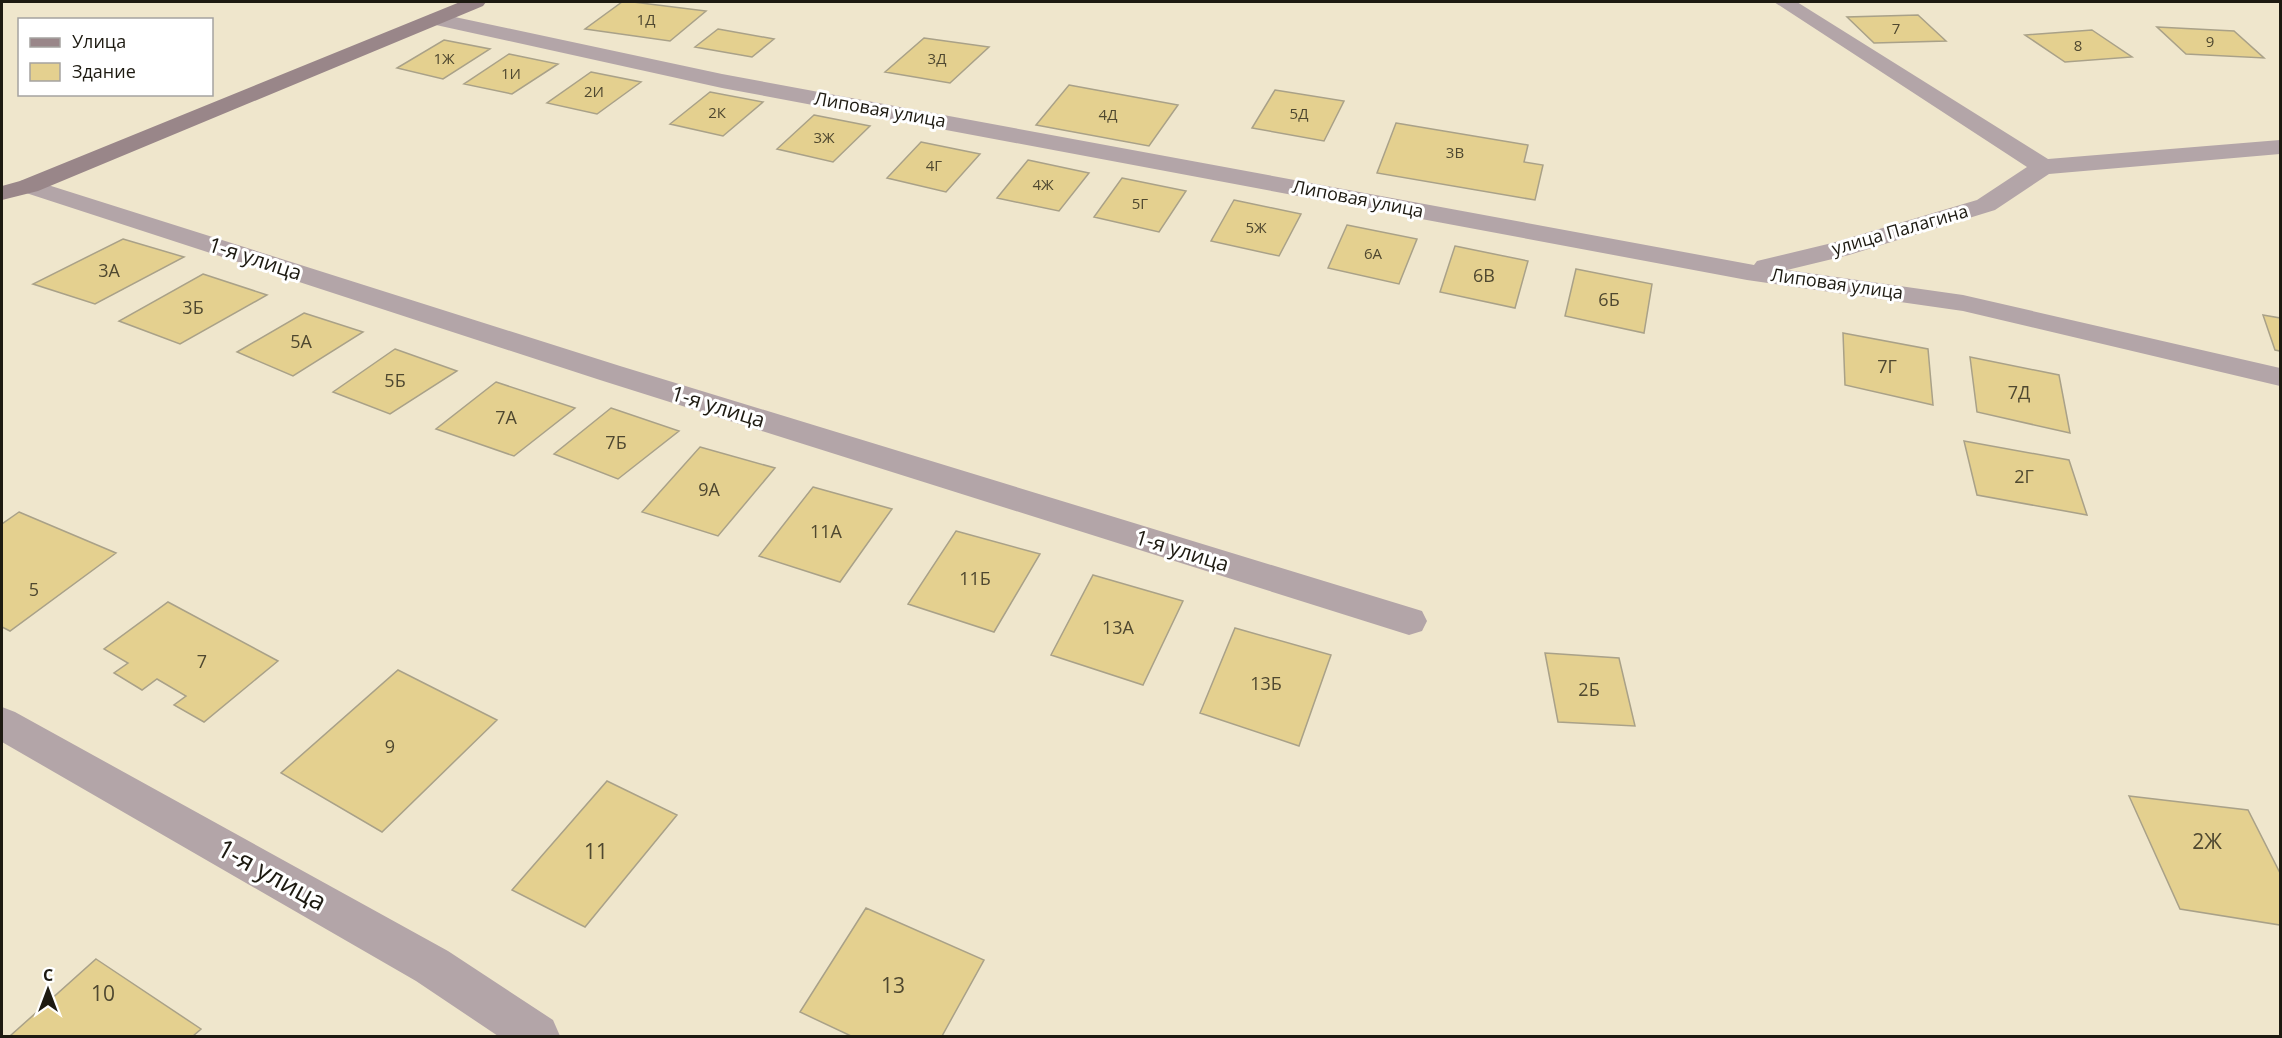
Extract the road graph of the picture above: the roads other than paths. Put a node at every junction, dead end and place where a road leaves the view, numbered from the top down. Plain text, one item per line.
1 (476, 2) edge
2 (1784, 2) edge
3 (436, 19) junction
4 (2280, 147) edge
5 (2043, 167) junction
6 (15, 189) edge
7 (1747, 272) junction
8 (2280, 377) edge
9 (1409, 621) dead end
10 (2, 723) edge
11 (537, 1036) edge

1 - 3 street
2 - 5 street
3 - 6 street
3 - 7 street, Липовая улица
4 - 5 street, улица Палагина
5 - 7 street, улица Палагина
6 - 9 street, 1-я улица
7 - 8 street, Липовая улица
10 - 11 street, 1-я улица

